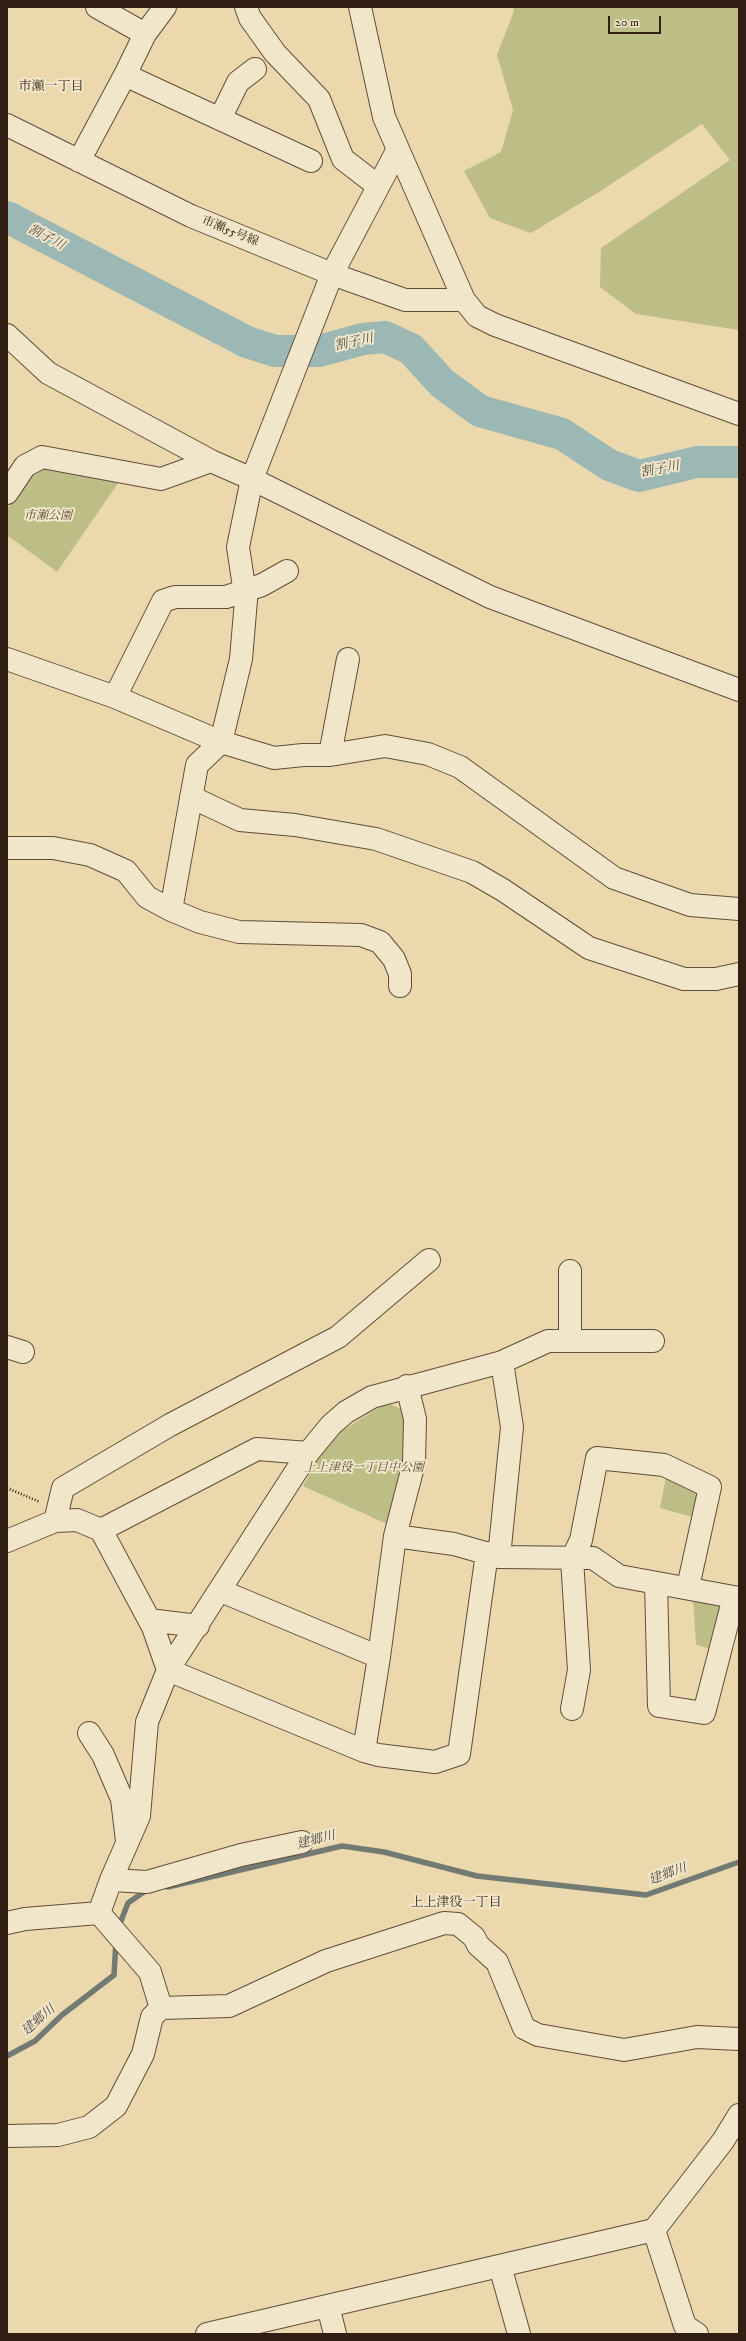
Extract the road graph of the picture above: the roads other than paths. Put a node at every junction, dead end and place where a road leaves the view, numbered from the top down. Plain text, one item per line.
1 (98, 7) edge
2 (165, 7) edge
3 (246, 7) edge
4 (360, 7) edge
5 (145, 34) junction
6 (255, 69) dead end
7 (126, 75) junction
8 (220, 119) junction
9 (7, 125) edge
10 (397, 151) junction
11 (78, 161) junction
12 (311, 161) dead end
13 (378, 186) junction
14 (332, 274) junction
15 (464, 300) junction
16 (7, 335) edge
17 (739, 414) edge
18 (211, 460) junction
19 (252, 479) junction
20 (7, 493) edge
21 (287, 571) dead end
22 (245, 591) junction
23 (7, 659) edge
24 (348, 659) dead end
25 (739, 690) edge
26 (115, 697) junction
27 (221, 742) junction
28 (330, 755) junction
29 (191, 796) junction
30 (7, 848) edge
31 (739, 909) edge
32 (171, 910) junction
33 (739, 974) edge
34 (400, 986) dead end
35 (428, 1260) dead end
36 (570, 1271) dead end
37 (570, 1341) junction
38 (653, 1341) dead end
39 (502, 1362) junction
40 (407, 1386) junction
41 (308, 1453) junction
42 (56, 1515) junction
43 (101, 1530) junction
44 (394, 1536) junction
45 (7, 1541) edge
46 (493, 1555) junction
47 (572, 1558) junction
48 (656, 1583) junction
49 (688, 1588) junction
50 (221, 1591) junction
51 (736, 1597) edge
52 (149, 1620) junction
53 (198, 1626) junction
54 (379, 1656) junction
55 (168, 1670) junction
56 (572, 1709) dead end
57 (89, 1733) dead end
58 (364, 1751) junction
59 (127, 1842) junction
60 (302, 1842) dead end
61 (111, 1880) junction
62 (102, 1916) junction
63 (7, 1923) edge
64 (161, 2008) junction
65 (739, 2039) edge
66 (739, 2115) edge
67 (7, 2136) edge
68 (654, 2230) junction
69 (500, 2266) junction
70 (328, 2306) junction
71 (235, 2331) edge
72 (687, 2331) edge
73 (208, 2334) edge
74 (335, 2334) edge
75 (519, 2334) edge

1 - 5 street
2 - 5 street
3 - 13 street
4 - 10 street
5 - 7 street
6 - 8 street
7 - 8 street
7 - 11 street
8 - 12 street
9 - 11 street, 市瀬55号線
10 - 13 street
10 - 15 street
11 - 14 street, 市瀬55号線
13 - 14 street
14 - 15 street, 市瀬55号線
14 - 19 street
15 - 17 street
16 - 18 street
18 - 19 street
18 - 20 street
19 - 22 street
19 - 25 street
21 - 22 street
22 - 26 street
22 - 27 street
23 - 26 street
24 - 28 street
26 - 27 street
27 - 28 street
27 - 29 street
28 - 31 street
29 - 32 street
29 - 33 street
30 - 32 street
32 - 34 street
35 - 42 street
36 - 37 street
37 - 38 street
37 - 39 street
39 - 40 street
39 - 46 street
40 - 41 street
40 - 44 street
41 - 43 street
41 - 50 street
42 - 43 street
42 - 45 street
43 - 52 street
44 - 46 street
44 - 54 street
46 - 47 street
46 - 58 street
47 - 48 street
47 - 49 street
47 - 56 street
48 - 49 street
48 - 51 street
49 - 51 street
50 - 53 street
50 - 54 street
52 - 53 street
52 - 55 street
53 - 55 street
54 - 58 street
55 - 58 street
55 - 59 street
57 - 59 street
59 - 61 street
60 - 61 street
61 - 62 street
62 - 63 street
62 - 64 street
64 - 65 street
64 - 67 street
66 - 68 street
68 - 69 street
68 - 72 street
69 - 70 street
69 - 75 street
70 - 71 street
70 - 74 street
71 - 73 street

